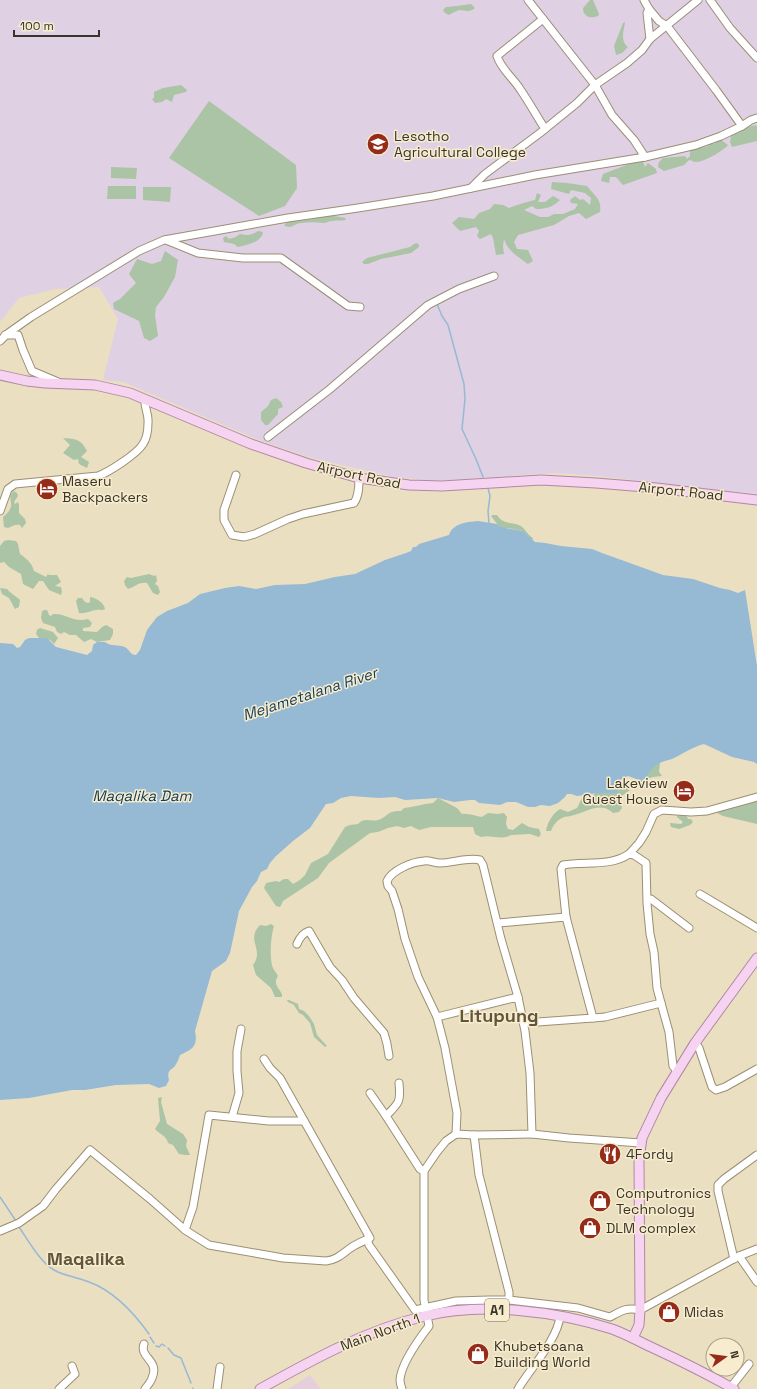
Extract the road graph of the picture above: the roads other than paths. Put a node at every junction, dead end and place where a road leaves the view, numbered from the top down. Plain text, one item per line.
1 (538, 0) edge
2 (644, 0) edge
3 (698, 0) edge
4 (710, 0) edge
5 (530, 2) edge
6 (649, 9) junction
7 (543, 19) junction
8 (666, 26) junction
9 (650, 39) junction
10 (757, 58) edge
11 (595, 85) junction
12 (757, 118) edge
13 (742, 126) junction
14 (545, 129) junction
15 (645, 156) junction
16 (470, 188) junction
17 (164, 240) junction
18 (494, 276) dead end
19 (360, 307) dead end
20 (3, 336) edge
21 (0, 341) edge
22 (0, 374) edge
23 (62, 384) junction
24 (145, 399) junction
25 (268, 437) dead end
26 (236, 475) dead end
27 (360, 478) junction
28 (757, 500) edge
29 (0, 512) edge
30 (757, 796) edge
31 (629, 854) junction
32 (700, 894) dead end
33 (648, 899) junction
34 (566, 917) junction
35 (498, 923) junction
36 (689, 928) dead end
37 (757, 928) edge
38 (297, 944) dead end
39 (757, 958) edge
40 (518, 997) junction
41 (661, 1003) junction
42 (437, 1017) junction
43 (593, 1018) junction
44 (524, 1023) junction
45 (242, 1029) dead end
46 (695, 1043) junction
47 (389, 1056) dead end
48 (264, 1059) dead end
49 (757, 1069) edge
50 (677, 1071) junction
51 (398, 1084) dead end
52 (370, 1093) dead end
53 (386, 1116) junction
54 (232, 1117) junction
55 (304, 1121) junction
56 (456, 1134) junction
57 (532, 1134) junction
58 (474, 1135) junction
59 (641, 1143) junction
60 (757, 1155) edge
61 (424, 1171) junction
62 (186, 1230) junction
63 (0, 1231) edge
64 (366, 1239) junction
65 (757, 1249) edge
66 (736, 1257) junction
67 (757, 1282) edge
68 (509, 1300) junction
69 (640, 1310) junction
70 (426, 1312) junction
71 (560, 1316) junction
72 (634, 1338) junction
73 (144, 1344) dead end
74 (749, 1364) dead end
75 (72, 1366) dead end
76 (220, 1367) dead end
77 (733, 1388) edge
78 (59, 1389) edge
79 (145, 1389) edge
80 (217, 1389) edge
81 (260, 1389) edge
82 (404, 1389) edge
83 (518, 1389) edge

1 - 5 street
2 - 6 street
3 - 8 street
4 - 10 street
5 - 7 street
6 - 8 street
6 - 9 street
7 - 11 street
7 - 14 street
8 - 9 street
8 - 13 street
9 - 11 street
11 - 14 street
11 - 15 street
12 - 13 street
13 - 15 street
14 - 16 street
15 - 16 street
16 - 17 street
17 - 19 street
17 - 20 street
18 - 25 street
20 - 21 street
20 - 23 street
22 - 23 main road, Airport Road
23 - 24 main road, Airport Road
24 - 27 main road, Airport Road
24 - 29 street
26 - 27 street
27 - 28 main road, Airport Road
30 - 31 street
31 - 33 street
31 - 34 street
32 - 37 street
33 - 36 street
33 - 41 street
34 - 35 street
34 - 43 street
35 - 40 street
35 - 42 street
38 - 47 street
39 - 46 main road
40 - 42 street
40 - 44 street
41 - 43 street
41 - 50 street
42 - 56 street
43 - 44 street
44 - 57 street
45 - 54 street
46 - 49 street
46 - 50 main road
48 - 55 street
50 - 59 main road
51 - 53 street
52 - 53 street
53 - 61 street
54 - 55 street
54 - 62 street
55 - 64 street
56 - 58 street
56 - 61 street
57 - 58 street
57 - 59 street
58 - 68 street
59 - 69 main road
60 - 66 street
61 - 70 street
62 - 63 street
62 - 64 street
64 - 70 street
65 - 66 street
66 - 67 street
66 - 69 street
68 - 69 street
68 - 70 street
69 - 72 main road
70 - 71 main road, Main North 1 / A1
70 - 81 main road, Main North 1 / A1
70 - 82 street
71 - 72 main road, Main North 1 / A1
71 - 83 street
72 - 77 main road, Main North 1 / A1
73 - 79 street
74 - 77 street
75 - 78 street
76 - 80 street

